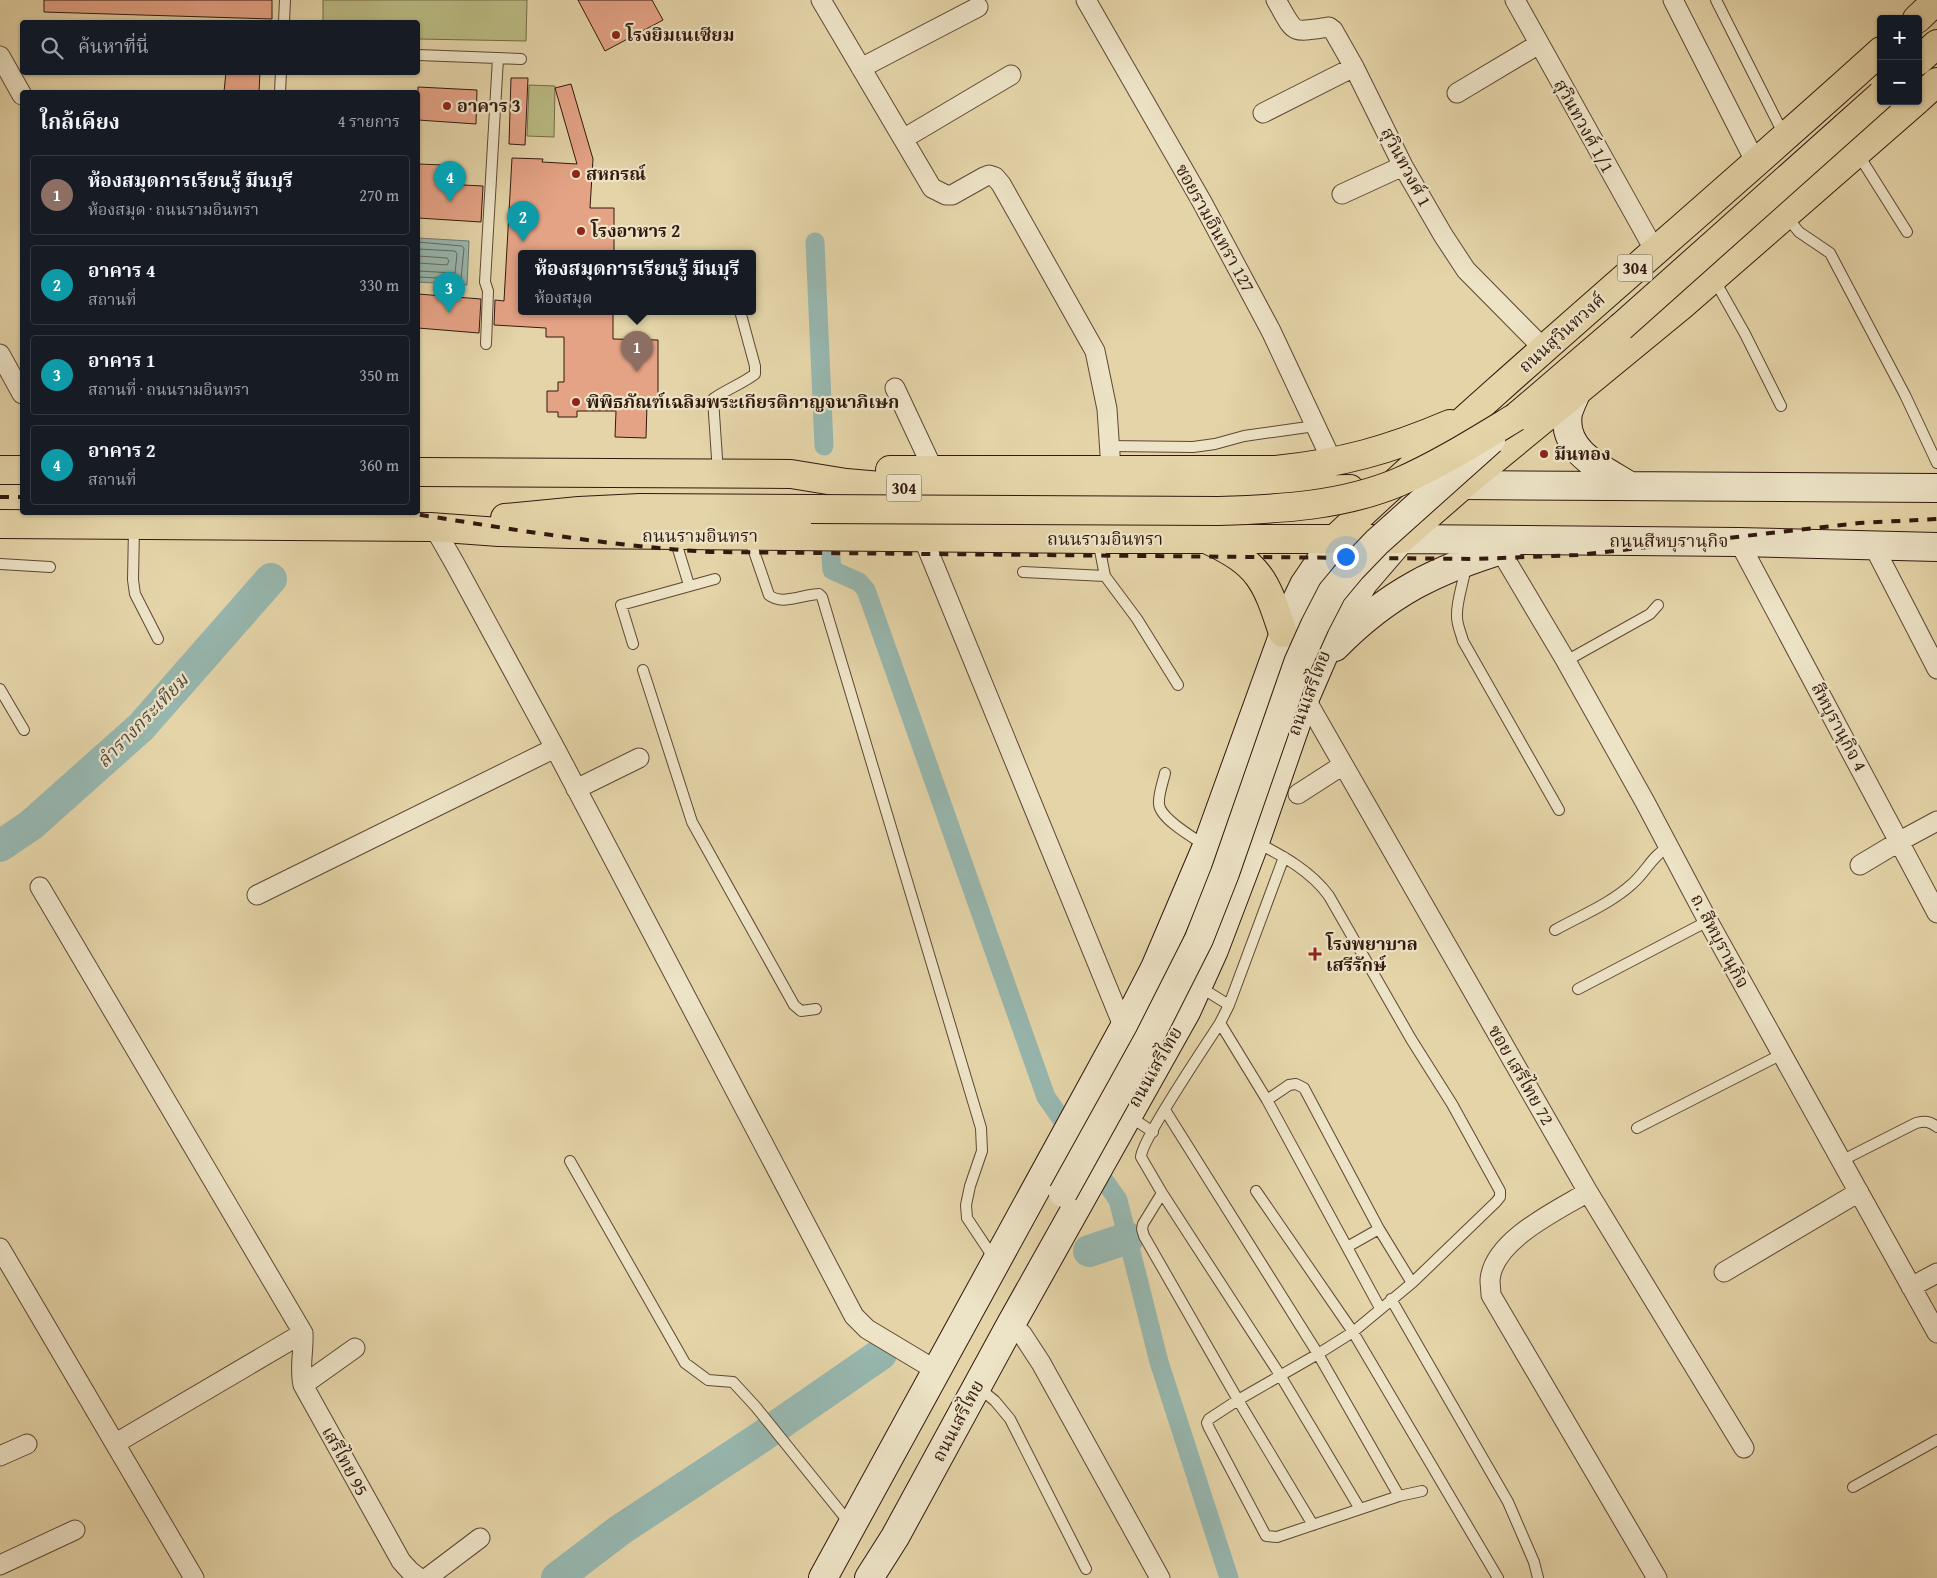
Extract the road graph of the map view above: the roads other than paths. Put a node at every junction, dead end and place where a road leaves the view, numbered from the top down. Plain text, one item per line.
1 (285, 0) edge
2 (822, 0) edge
3 (1086, 0) edge
4 (1276, 0) edge
5 (1516, 0) edge
6 (1673, 0) edge
7 (1716, 0) edge
8 (978, 7) dead end
9 (284, 20) edge
10 (1539, 44) junction
11 (1937, 44) edge
12 (420, 55) edge
13 (1877, 55) edge
14 (0, 56) edge
15 (498, 58) junction
16 (521, 59) dead end
17 (1919, 60) edge
18 (1354, 67) junction
19 (861, 68) junction
20 (281, 75) edge
21 (1011, 76) dead end
22 (1937, 82) edge
23 (280, 90) edge
24 (20, 91) edge
25 (1457, 93) dead end
26 (1922, 96) edge
27 (1877, 99) edge
28 (1911, 105) edge
29 (1263, 113) dead end
30 (1785, 138) junction
31 (903, 139) junction
32 (1857, 154) junction
33 (1756, 163) junction
34 (1403, 166) junction
35 (1342, 194) dead end
36 (1786, 216) junction
37 (1907, 232) dead end
38 (1654, 251) junction
39 (1630, 272) junction
40 (1714, 278) junction
41 (1681, 306) junction
42 (741, 315) edge
43 (486, 344) dead end
44 (1544, 349) junction
45 (0, 354) edge
46 (896, 388) dead end
47 (1500, 388) junction
48 (20, 390) edge
49 (1577, 392) junction
50 (1781, 406) dead end
51 (1469, 415) junction
52 (1547, 416) junction
53 (1516, 417) junction
54 (1316, 426) junction
55 (1110, 457) junction
56 (1333, 463) junction
57 (1937, 463) edge
58 (933, 469) junction
59 (0, 470) edge
60 (20, 470) edge
61 (420, 472) edge
62 (718, 474) junction
63 (791, 474) junction
64 (1463, 485) junction
65 (1630, 486) junction
66 (1391, 487) junction
67 (1937, 488) edge
68 (1051, 490) junction
69 (0, 524) edge
70 (134, 526) junction
71 (430, 527) junction
72 (674, 536) junction
73 (749, 536) junction
74 (923, 538) junction
75 (1053, 538) junction
76 (1336, 538) junction
77 (1098, 539) junction
78 (1206, 539) junction
79 (1401, 539) junction
80 (1533, 540) junction
81 (1740, 542) junction
82 (1873, 545) junction
83 (1937, 547) edge
84 (1500, 550) junction
85 (1466, 561) junction
86 (0, 564) edge
87 (50, 567) dead end
88 (1023, 572) dead end
89 (1105, 576) junction
90 (715, 579) dead end
91 (689, 585) junction
92 (1658, 605) dead end
93 (1283, 634) junction
94 (158, 639) dead end
95 (633, 644) dead end
96 (1566, 661) junction
97 (1320, 664) junction
98 (643, 670) dead end
99 (1937, 670) edge
100 (1178, 685) dead end
101 (0, 689) edge
102 (1305, 698) junction
103 (24, 730) dead end
104 (555, 748) junction
105 (638, 758) dead end
106 (1343, 765) junction
107 (1165, 773) dead end
108 (576, 789) junction
109 (1298, 794) dead end
110 (1559, 810) dead end
111 (1937, 821) edge
112 (1900, 841) junction
113 (1255, 842) junction
114 (1207, 846) junction
115 (1669, 846) junction
116 (1284, 857) junction
117 (1860, 865) dead end
118 (1191, 881) junction
119 (40, 887) dead end
120 (257, 895) dead end
121 (1232, 899) junction
122 (1937, 913) edge
123 (1708, 921) junction
124 (1555, 930) dead end
125 (1199, 986) junction
126 (1578, 989) dead end
127 (1229, 1005) junction
128 (816, 1009) dead end
129 (1220, 1023) junction
130 (1124, 1028) junction
131 (1782, 1054) junction
132 (1267, 1100) junction
133 (1165, 1110) junction
134 (1128, 1115) junction
135 (1937, 1127) edge
136 (1637, 1128) dead end
137 (1153, 1132) junction
138 (570, 1161) dead end
139 (1842, 1161) junction
140 (1256, 1191) dead end
141 (1588, 1192) junction
142 (1859, 1192) junction
143 (1162, 1193) junction
144 (1068, 1204) junction
145 (1379, 1230) junction
146 (1347, 1247) junction
147 (0, 1248) edge
148 (996, 1262) junction
149 (1724, 1272) dead end
150 (1937, 1273) edge
151 (1412, 1283) junction
152 (1912, 1287) junction
153 (1391, 1299) junction
154 (1380, 1308) junction
155 (1011, 1324) junction
156 (1353, 1332) junction
157 (303, 1333) junction
158 (1937, 1333) edge
159 (355, 1348) dead end
160 (1318, 1354) junction
161 (937, 1371) junction
162 (1280, 1375) junction
163 (303, 1385) junction
164 (977, 1386) junction
165 (1238, 1400) junction
166 (1937, 1440) edge
167 (116, 1443) junction
168 (27, 1444) dead end
169 (1744, 1448) dead end
170 (0, 1456) edge
171 (1853, 1486) dead end
172 (1422, 1491) dead end
173 (1399, 1496) junction
174 (1360, 1509) junction
175 (1313, 1525) junction
176 (851, 1526) junction
177 (75, 1530) dead end
178 (480, 1538) dead end
179 (0, 1565) edge
180 (1086, 1569) dead end
181 (194, 1578) edge
182 (420, 1578) edge
183 (427, 1578) edge
184 (823, 1578) edge
185 (863, 1578) edge
186 (869, 1578) edge
187 (1160, 1578) edge
188 (1498, 1578) edge
189 (1538, 1578) edge
190 (1657, 1578) edge

1 - 9 lane
2 - 19 street
3 - 54 street, ซอยรามอินทรา 127
4 - 18 street, สุวินทวงศ์ 1
5 - 10 street, สุวินทวงศ์ 1/1
6 - 33 street
7 - 30 lane
8 - 19 street
10 - 25 street
10 - 38 street, สุวินทวงศ์ 1/1
11 - 17 highway
12 - 15 lane
13 - 30 highway, ถนนสุวินทวงศ์ / 304
14 - 24 street
15 - 16 lane
15 - 43 lane
18 - 29 street
18 - 34 street, สุวินทวงศ์ 1
19 - 31 street
20 - 23 lane
21 - 31 street
22 - 26 highway
27 - 53 highway, bridge
28 - 32 highway
30 - 33 highway, ถนนสุวินทวงศ์ / 304
31 - 55 street
32 - 36 highway
32 - 37 lane
33 - 38 highway, ถนนสุวินทวงศ์ / 304
34 - 35 street
34 - 44 street, สุวินทวงศ์ 1
36 - 40 highway
36 - 57 lane
38 - 39 highway, ถนนสุวินทวงศ์ / 304
39 - 41 highway
39 - 44 highway, ถนนสุวินทวงศ์ / 304
40 - 41 highway
40 - 50 lane
41 - 49 highway
42 - 62 lane
44 - 47 highway, ถนนสุวินทวงศ์ / 304
45 - 48 street
46 - 58 street
47 - 51 highway, ถนนสุวินทวงศ์ / 304
47 - 52 highway
49 - 52 highway
49 - 65 main road
51 - 56 highway
51 - 66 highway, ถนนสุวินทวงศ์ / 304
52 - 64 highway
53 - 71 highway, bridge
53 - 144 main road, bridge
54 - 55 lane
54 - 56 street, ซอยรามอินทรา 127
55 - 56 highway
55 - 58 highway
58 - 63 highway
59 - 60 highway
61 - 62 highway, 304
62 - 63 highway, 304
63 - 68 highway, 304
64 - 65 main road
64 - 66 highway, 304
64 - 79 highway
65 - 67 main road
66 - 68 highway, 304
66 - 76 highway, ถนนสุวินทวงศ์ / 304
68 - 75 highway
69 - 70 highway, ถนนรามอินทรา
70 - 71 highway, ถนนรามอินทรา
70 - 94 lane
71 - 72 highway, ถนนรามอินทรา
71 - 104 street
72 - 73 highway, ถนนรามอินทรา
72 - 91 lane
73 - 74 highway, ถนนรามอินทรา
73 - 148 lane
74 - 75 highway, ถนนรามอินทรา
74 - 130 street
75 - 77 highway, ถนนรามอินทรา
76 - 78 highway, ถนนรามอินทรา
76 - 79 highway, ถนนรามอินทรา
76 - 93 main road
77 - 78 highway, ถนนรามอินทรา
77 - 89 lane
78 - 93 highway
79 - 80 main road, ถนนสีหบุรานุกิจ
79 - 97 main road, ถนนเสรีไทย
80 - 81 main road, ถนนสีหบุรานุกิจ
80 - 84 main road
81 - 82 main road, ถนนสีหบุรานุกิจ
81 - 112 street, สีหบุรานุกิจ 4
82 - 83 main road, ถนนสีหบุรานุกิจ
82 - 99 street
84 - 85 main road
84 - 96 street, ถ. สีหบุรานุกิจ
85 - 97 main road
85 - 110 lane
86 - 87 lane
88 - 89 lane
89 - 100 lane
90 - 91 lane
91 - 95 lane
92 - 96 lane
93 - 114 main road
96 - 115 street, ถ. สีหบุรานุกิจ
97 - 102 main road, ถนนเสรีไทย
98 - 128 lane
101 - 103 lane
102 - 106 street, ซอย เสรีไทย 72
102 - 113 main road, ถนนเสรีไทย
104 - 108 street
104 - 120 street
105 - 108 street
106 - 109 street
106 - 141 street, ซอย เสรีไทย 72
107 - 114 lane
108 - 161 street
111 - 112 street
112 - 117 street
112 - 122 street, สีหบุรานุกิจ 4
113 - 116 lane
113 - 121 main road, ถนนเสรีไทย
114 - 118 main road
115 - 123 street, ถ. สีหบุรานุกิจ
115 - 124 lane
116 - 127 lane
116 - 151 lane
118 - 121 main road
118 - 130 main road
119 - 157 street
121 - 125 main road, ถนนเสรีไทย
123 - 126 lane
123 - 131 street, ถ. สีหบุรานุกิจ
125 - 127 lane
125 - 134 main road, ถนนเสรีไทย
127 - 129 lane
129 - 132 lane
129 - 133 lane
130 - 148 main road
131 - 136 lane
131 - 139 street, ถ. สีหบุรานุกิจ
132 - 145 lane
132 - 146 lane
133 - 137 lane
133 - 160 lane
134 - 137 lane
134 - 144 main road, ถนนเสรีไทย
135 - 139 lane
137 - 143 lane
138 - 176 lane
139 - 142 street, ถ. สีหบุรานุกิจ
140 - 156 lane
141 - 169 street, ซอย เสรีไทย 72
141 - 190 street
142 - 149 street
142 - 152 street, ถ. สีหบุรานุกิจ
143 - 162 lane
143 - 165 lane
144 - 155 main road, ถนนเสรีไทย
144 - 185 main road
145 - 146 lane
145 - 151 lane
146 - 154 lane
147 - 167 street
148 - 161 main road
150 - 152 street
151 - 153 lane
152 - 158 street, ถ. สีหบุรานุกิจ
153 - 154 lane
153 - 189 lane
154 - 156 lane
155 - 164 main road, ถนนเสรีไทย
155 - 187 street
156 - 160 lane
156 - 188 lane
157 - 163 street, เสรีไทย 95
157 - 167 street
159 - 163 street
160 - 162 lane
160 - 173 lane
161 - 176 main road
162 - 165 lane
162 - 174 lane
163 - 182 street, เสรีไทย 95
164 - 180 lane
164 - 186 main road, ถนนเสรีไทย
165 - 175 lane
165 - 175 lane
166 - 171 lane
167 - 181 street
168 - 170 street
172 - 173 lane
173 - 174 lane
174 - 175 lane
176 - 184 main road
177 - 179 street
178 - 183 street

